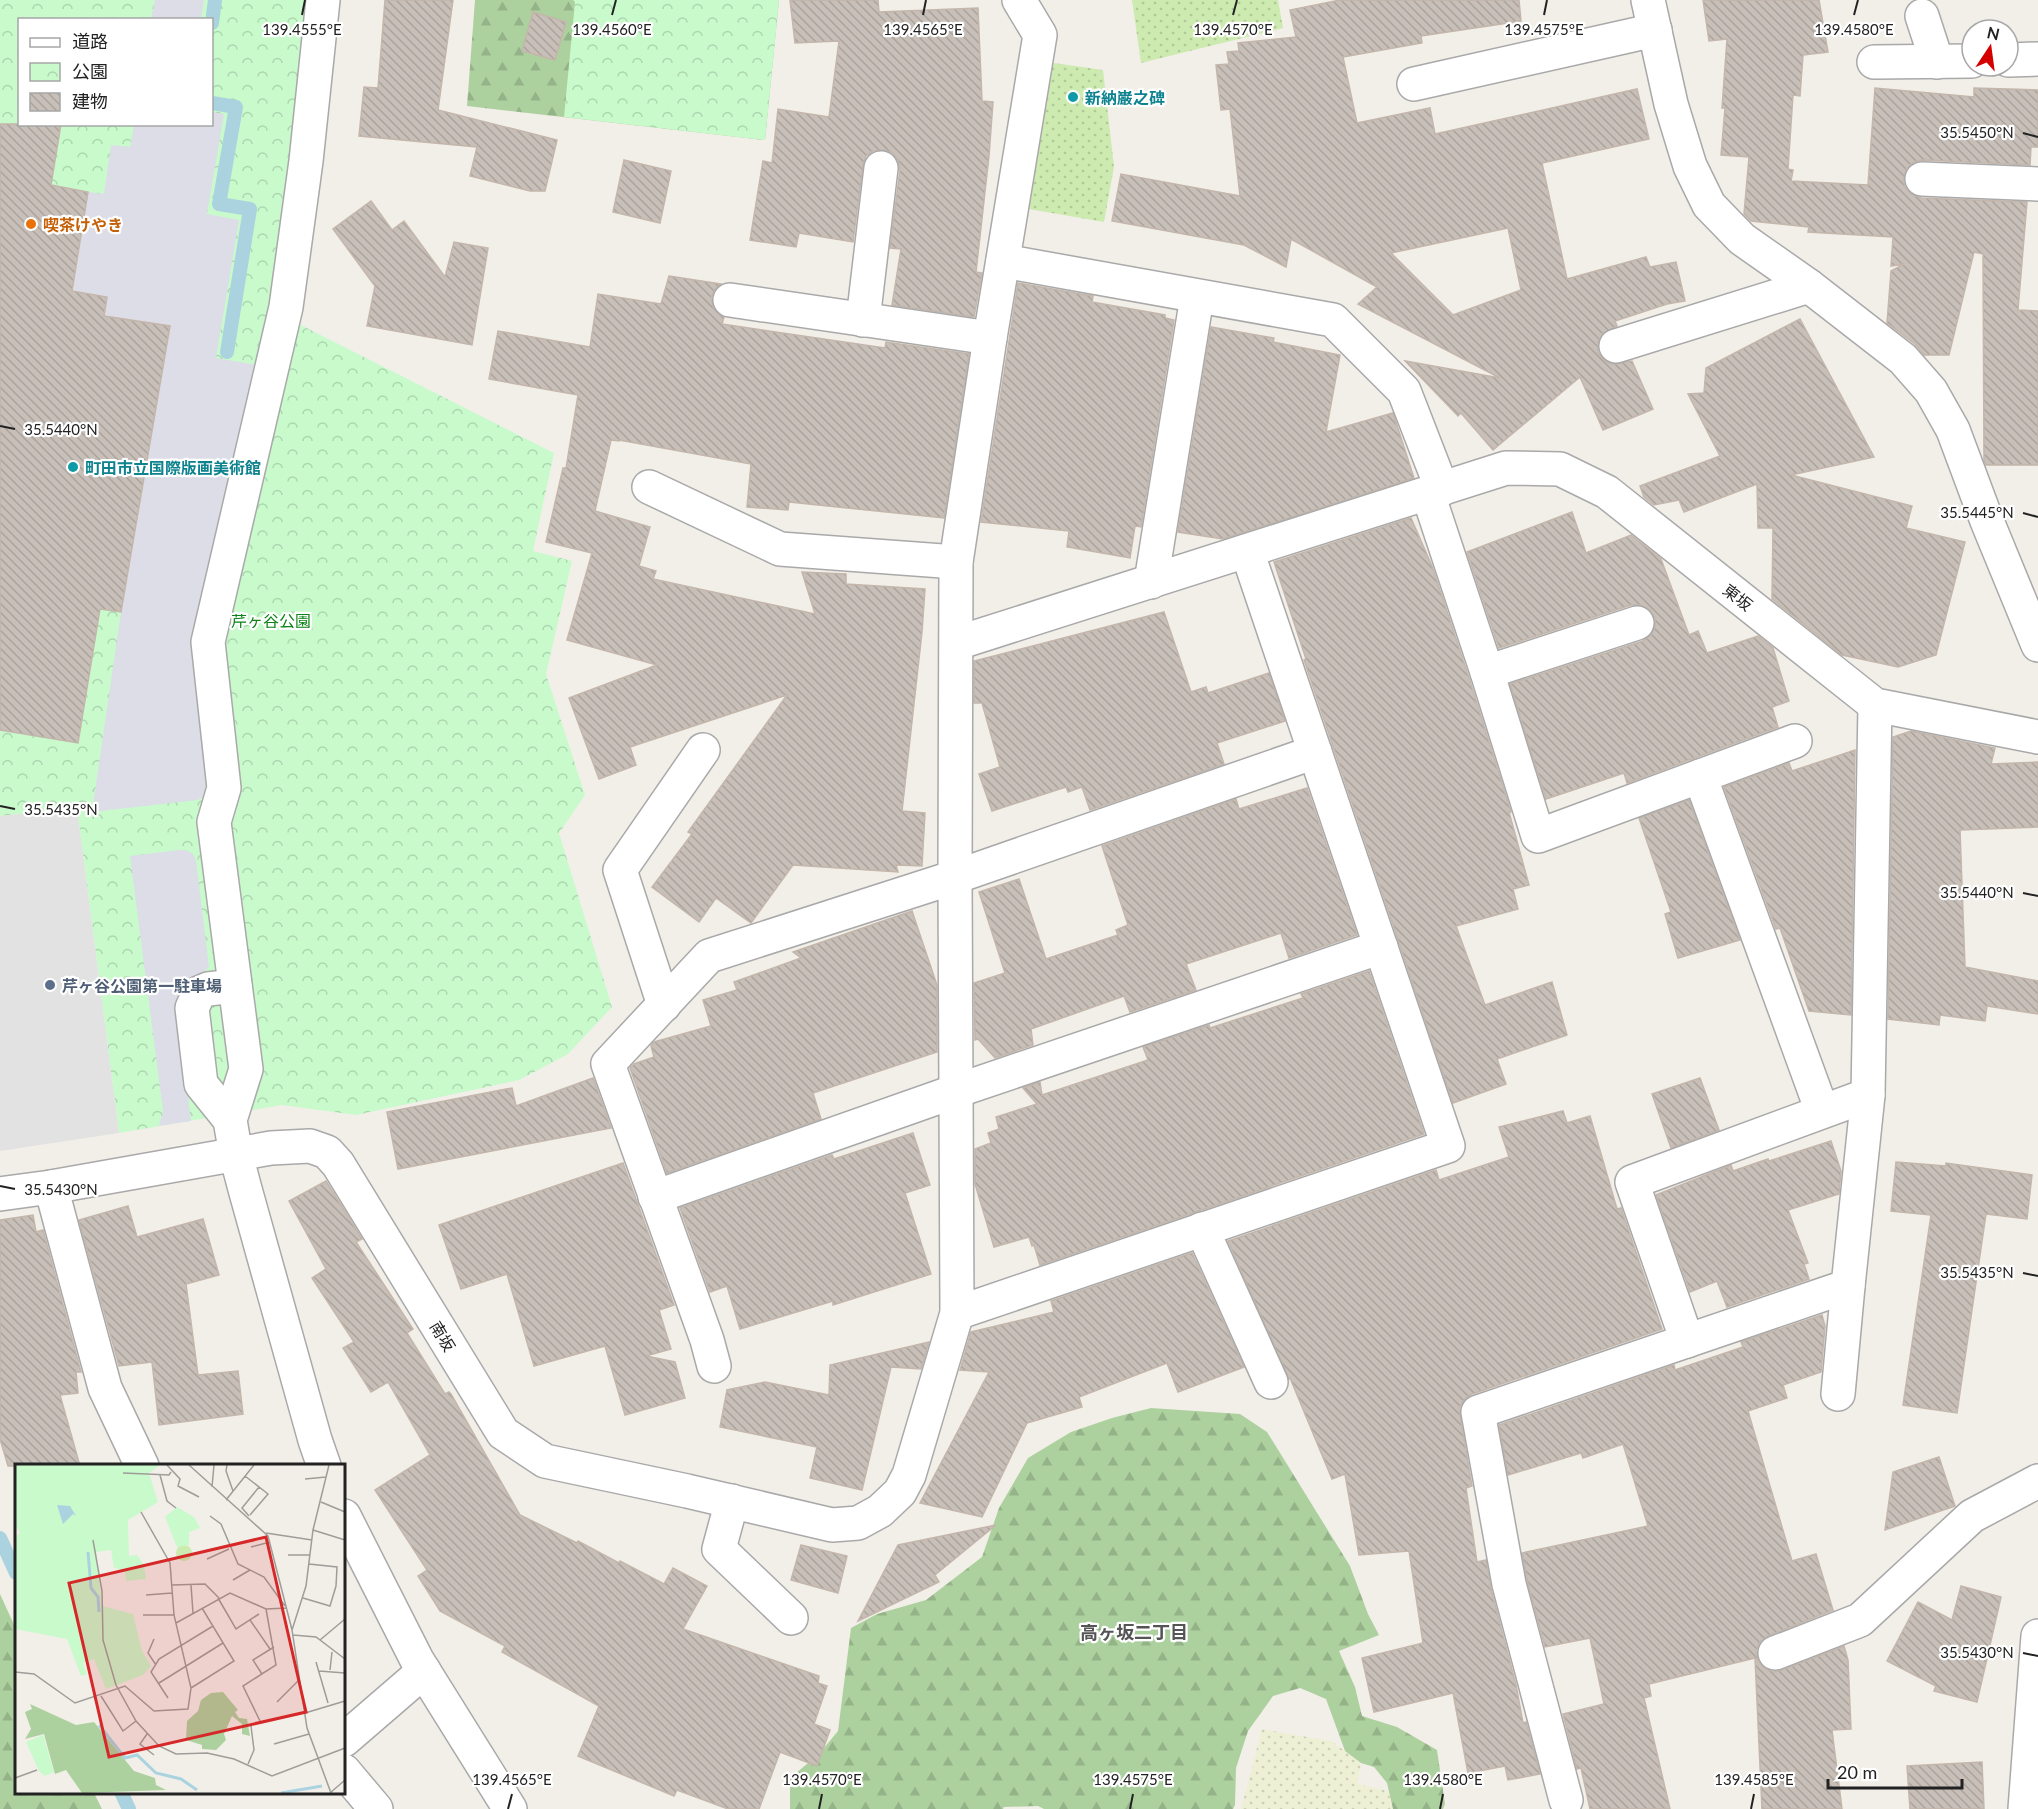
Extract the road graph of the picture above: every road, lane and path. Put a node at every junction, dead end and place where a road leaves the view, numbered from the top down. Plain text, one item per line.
1 (323, 0) edge
2 (1019, 0) edge
3 (1651, 15) edge
4 (1922, 16) dead end
5 (2038, 59) edge
6 (2020, 60) edge
7 (1960, 61) edge
8 (1874, 62) dead end
9 (1937, 62) junction
10 (1414, 84) dead end
11 (881, 168) dead end
12 (1922, 179) dead end
13 (2038, 184) edge
14 (1003, 261) junction
15 (1809, 286) junction
16 (1197, 297) junction
17 (730, 300) dead end
18 (863, 320) junction
19 (990, 338) junction
20 (1616, 346) dead end
21 (648, 487) dead end
22 (1435, 491) junction
23 (1247, 551) junction
24 (956, 562) junction
25 (1151, 582) junction
26 (1638, 623) dead end
27 (957, 643) junction
28 (2038, 645) edge
29 (1487, 672) junction
30 (1875, 705) junction
31 (2038, 737) edge
32 (1795, 741) dead end
33 (703, 750) dead end
34 (1315, 752) junction
35 (1700, 776) junction
36 (955, 877) junction
37 (1381, 947) junction
38 (235, 986) junction
39 (664, 1005) junction
40 (956, 1091) junction
41 (1868, 1095) junction
42 (1822, 1111) junction
43 (230, 1120) junction
44 (236, 1155) junction
45 (51, 1187) junction
46 (0, 1194) edge
47 (655, 1197) junction
48 (1203, 1229) junction
49 (1848, 1286) junction
50 (957, 1312) junction
51 (1687, 1341) junction
52 (714, 1366) dead end
53 (1271, 1382) dead end
54 (1838, 1394) dead end
55 (141, 1464) edge
56 (323, 1464) edge
57 (2038, 1481) edge
58 (732, 1502) junction
59 (345, 1518) edge
60 (791, 1618) dead end
61 (2038, 1636) edge
62 (1775, 1653) dead end
63 (424, 1671) junction
64 (345, 1739) edge
65 (345, 1772) edge
66 (1566, 1800) dead end
67 (376, 1809) edge
68 (510, 1809) edge
69 (2025, 1809) edge

1 - 38 street
2 - 14 street, 南坂
3 - 10 street
3 - 15 street
4 - 9 street
5 - 6 street
7 - 9 street
8 - 9 street
11 - 18 street
12 - 13 street
14 - 16 street
14 - 19 street, 南坂
15 - 20 street
15 - 28 street
16 - 22 street
16 - 25 street
17 - 18 street
18 - 19 street
19 - 24 street, 南坂
21 - 24 street
22 - 23 street, 東坂
22 - 29 street
22 - 30 street, 東坂
23 - 25 street, 東坂
23 - 34 street
24 - 27 street, 南坂
25 - 27 street, 東坂
26 - 29 street
27 - 36 street, 南坂
29 - 35 street
30 - 31 street, 東坂
30 - 41 street
32 - 35 street
33 - 39 street
34 - 36 street
34 - 37 street
35 - 42 street
36 - 39 street
36 - 40 street, 南坂
37 - 40 street
37 - 48 street
38 - 43 street
38 - 43 street
39 - 47 street
40 - 47 street
40 - 50 street, 南坂
41 - 42 street
41 - 49 street
42 - 51 street
43 - 44 street
44 - 45 street, 南坂
44 - 56 street
44 - 58 street, 南坂
45 - 46 street, 南坂
45 - 55 street
47 - 52 street
48 - 50 street
48 - 53 street
49 - 51 street
49 - 54 street
50 - 58 street, 南坂
51 - 66 street
57 - 62 street
58 - 60 street
59 - 63 street
61 - 69 street
63 - 64 street
63 - 68 street
65 - 67 street

